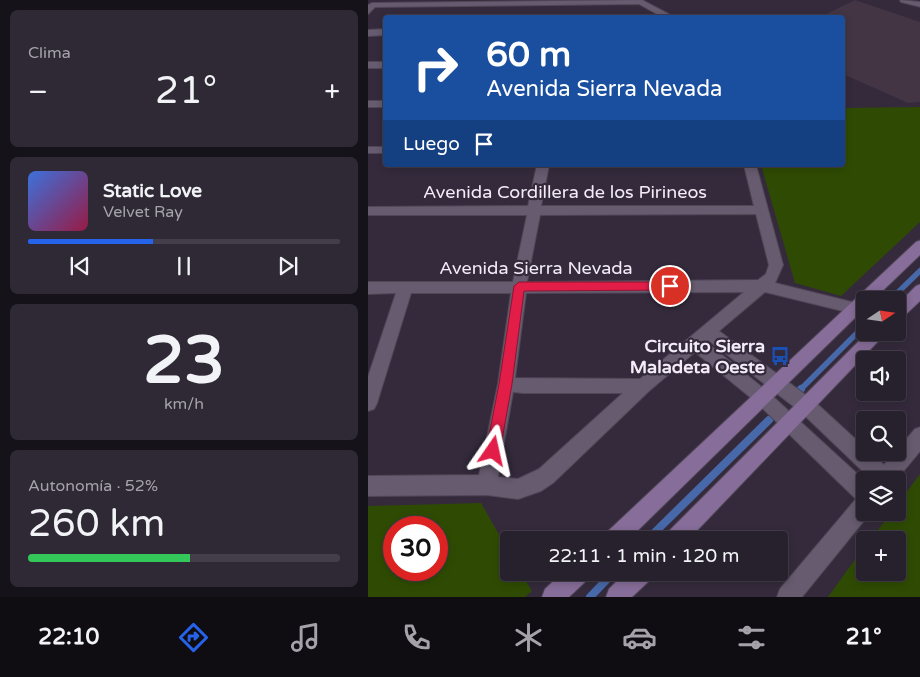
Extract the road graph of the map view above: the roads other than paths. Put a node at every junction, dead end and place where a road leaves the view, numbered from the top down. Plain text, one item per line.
1 (904, 0) edge
2 (638, 1) edge
3 (544, 5) edge
4 (920, 6) edge
5 (370, 8) edge
6 (666, 15) edge
7 (368, 32) edge
8 (383, 32) edge
9 (368, 65) edge
10 (383, 65) edge
11 (368, 104) edge
12 (383, 104) edge
13 (368, 150) edge
14 (383, 150) edge
15 (543, 167) edge
16 (751, 167) edge
17 (534, 210) junction
18 (762, 210) junction
19 (368, 211) edge
20 (920, 245) edge
21 (519, 286) junction
22 (764, 286) junction
23 (406, 287) junction
24 (368, 288) edge
25 (920, 290) edge
26 (906, 305) edge
27 (855, 308) junction
28 (709, 332) junction
29 (870, 341) edge
30 (694, 342) junction
31 (506, 384) junction
32 (777, 385) junction
33 (643, 386) junction
34 (762, 397) junction
35 (368, 403) edge
36 (808, 407) junction
37 (791, 424) junction
38 (920, 435) edge
39 (876, 471) edge
40 (891, 471) edge
41 (487, 485) junction
42 (856, 485) edge
43 (368, 486) edge
44 (856, 515) edge
45 (622, 531) edge
46 (683, 531) edge
47 (570, 581) edge
48 (633, 581) edge
49 (553, 597) edge
50 (617, 597) edge
51 (788, 597) edge

1 - 4 street
2 - 3 street
2 - 6 street
3 - 5 street
7 - 8 street
9 - 10 street
11 - 12 street
13 - 14 street
15 - 17 street
16 - 18 street
17 - 18 street, Avenida Cordillera de los Pirineos
17 - 19 street, Avenida Cordillera de los Pirineos
17 - 21 street
18 - 22 street
20 - 27 street
21 - 22 street, Avenida Sierra Nevada
21 - 23 street, Avenida Sierra Nevada
21 - 31 street
22 - 27 street, Avenida Sierra Nevada
22 - 28 street
23 - 24 street, Avenida Sierra Nevada
23 - 35 street
25 - 26 street
27 - 32 street
28 - 30 street
28 - 32 street
29 - 36 street
30 - 33 street
30 - 34 street
31 - 33 street
31 - 41 street
32 - 34 street
32 - 36 street
33 - 41 street
34 - 37 street
34 - 45 street
36 - 37 street
36 - 39 street
37 - 42 street
37 - 46 street
38 - 40 street
41 - 43 street
44 - 51 street
47 - 49 street
48 - 50 street

